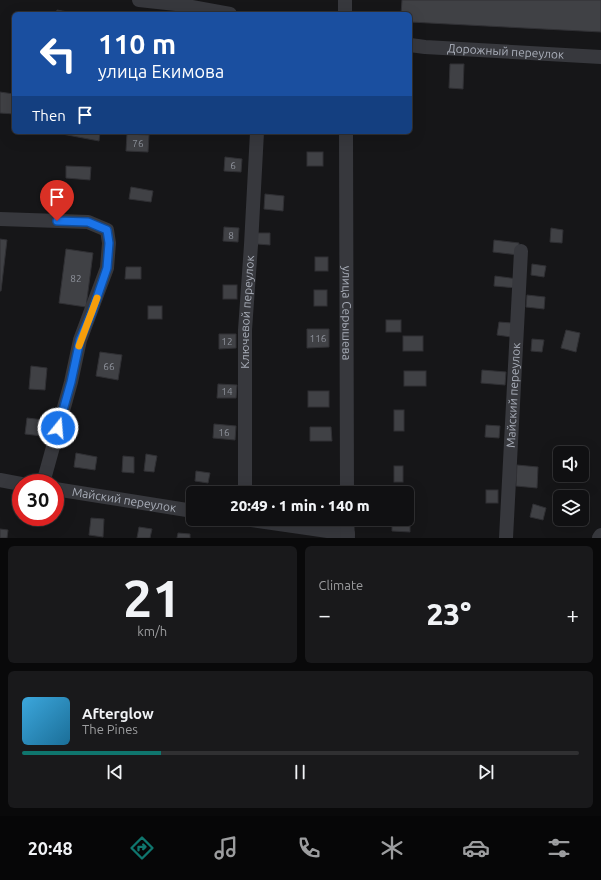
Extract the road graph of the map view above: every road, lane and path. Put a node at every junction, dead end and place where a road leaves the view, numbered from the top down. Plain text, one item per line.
1 (139, 0) edge
2 (345, 0) edge
3 (219, 12) edge
4 (345, 12) edge
5 (412, 45) edge
6 (601, 57) edge
7 (257, 134) edge
8 (346, 134) edge
9 (0, 219) edge
10 (521, 252) dead end
11 (45, 474) edge
12 (0, 480) edge
13 (12, 482) edge
14 (245, 486) edge
15 (347, 486) edge
16 (64, 490) edge
17 (186, 510) edge
18 (287, 526) edge
19 (347, 526) edge
20 (601, 535) edge
21 (348, 536) edge
22 (506, 538) edge
23 (599, 538) edge

1 - 3 street
2 - 4 street
5 - 6 street, Дорожный переулок
7 - 14 street, Ключевой переулок
8 - 15 street, улица Серышева
9 - 11 street
10 - 22 street, Майский переулок
12 - 13 street
16 - 17 street, Майский переулок
18 - 21 street
19 - 21 street
20 - 23 street

